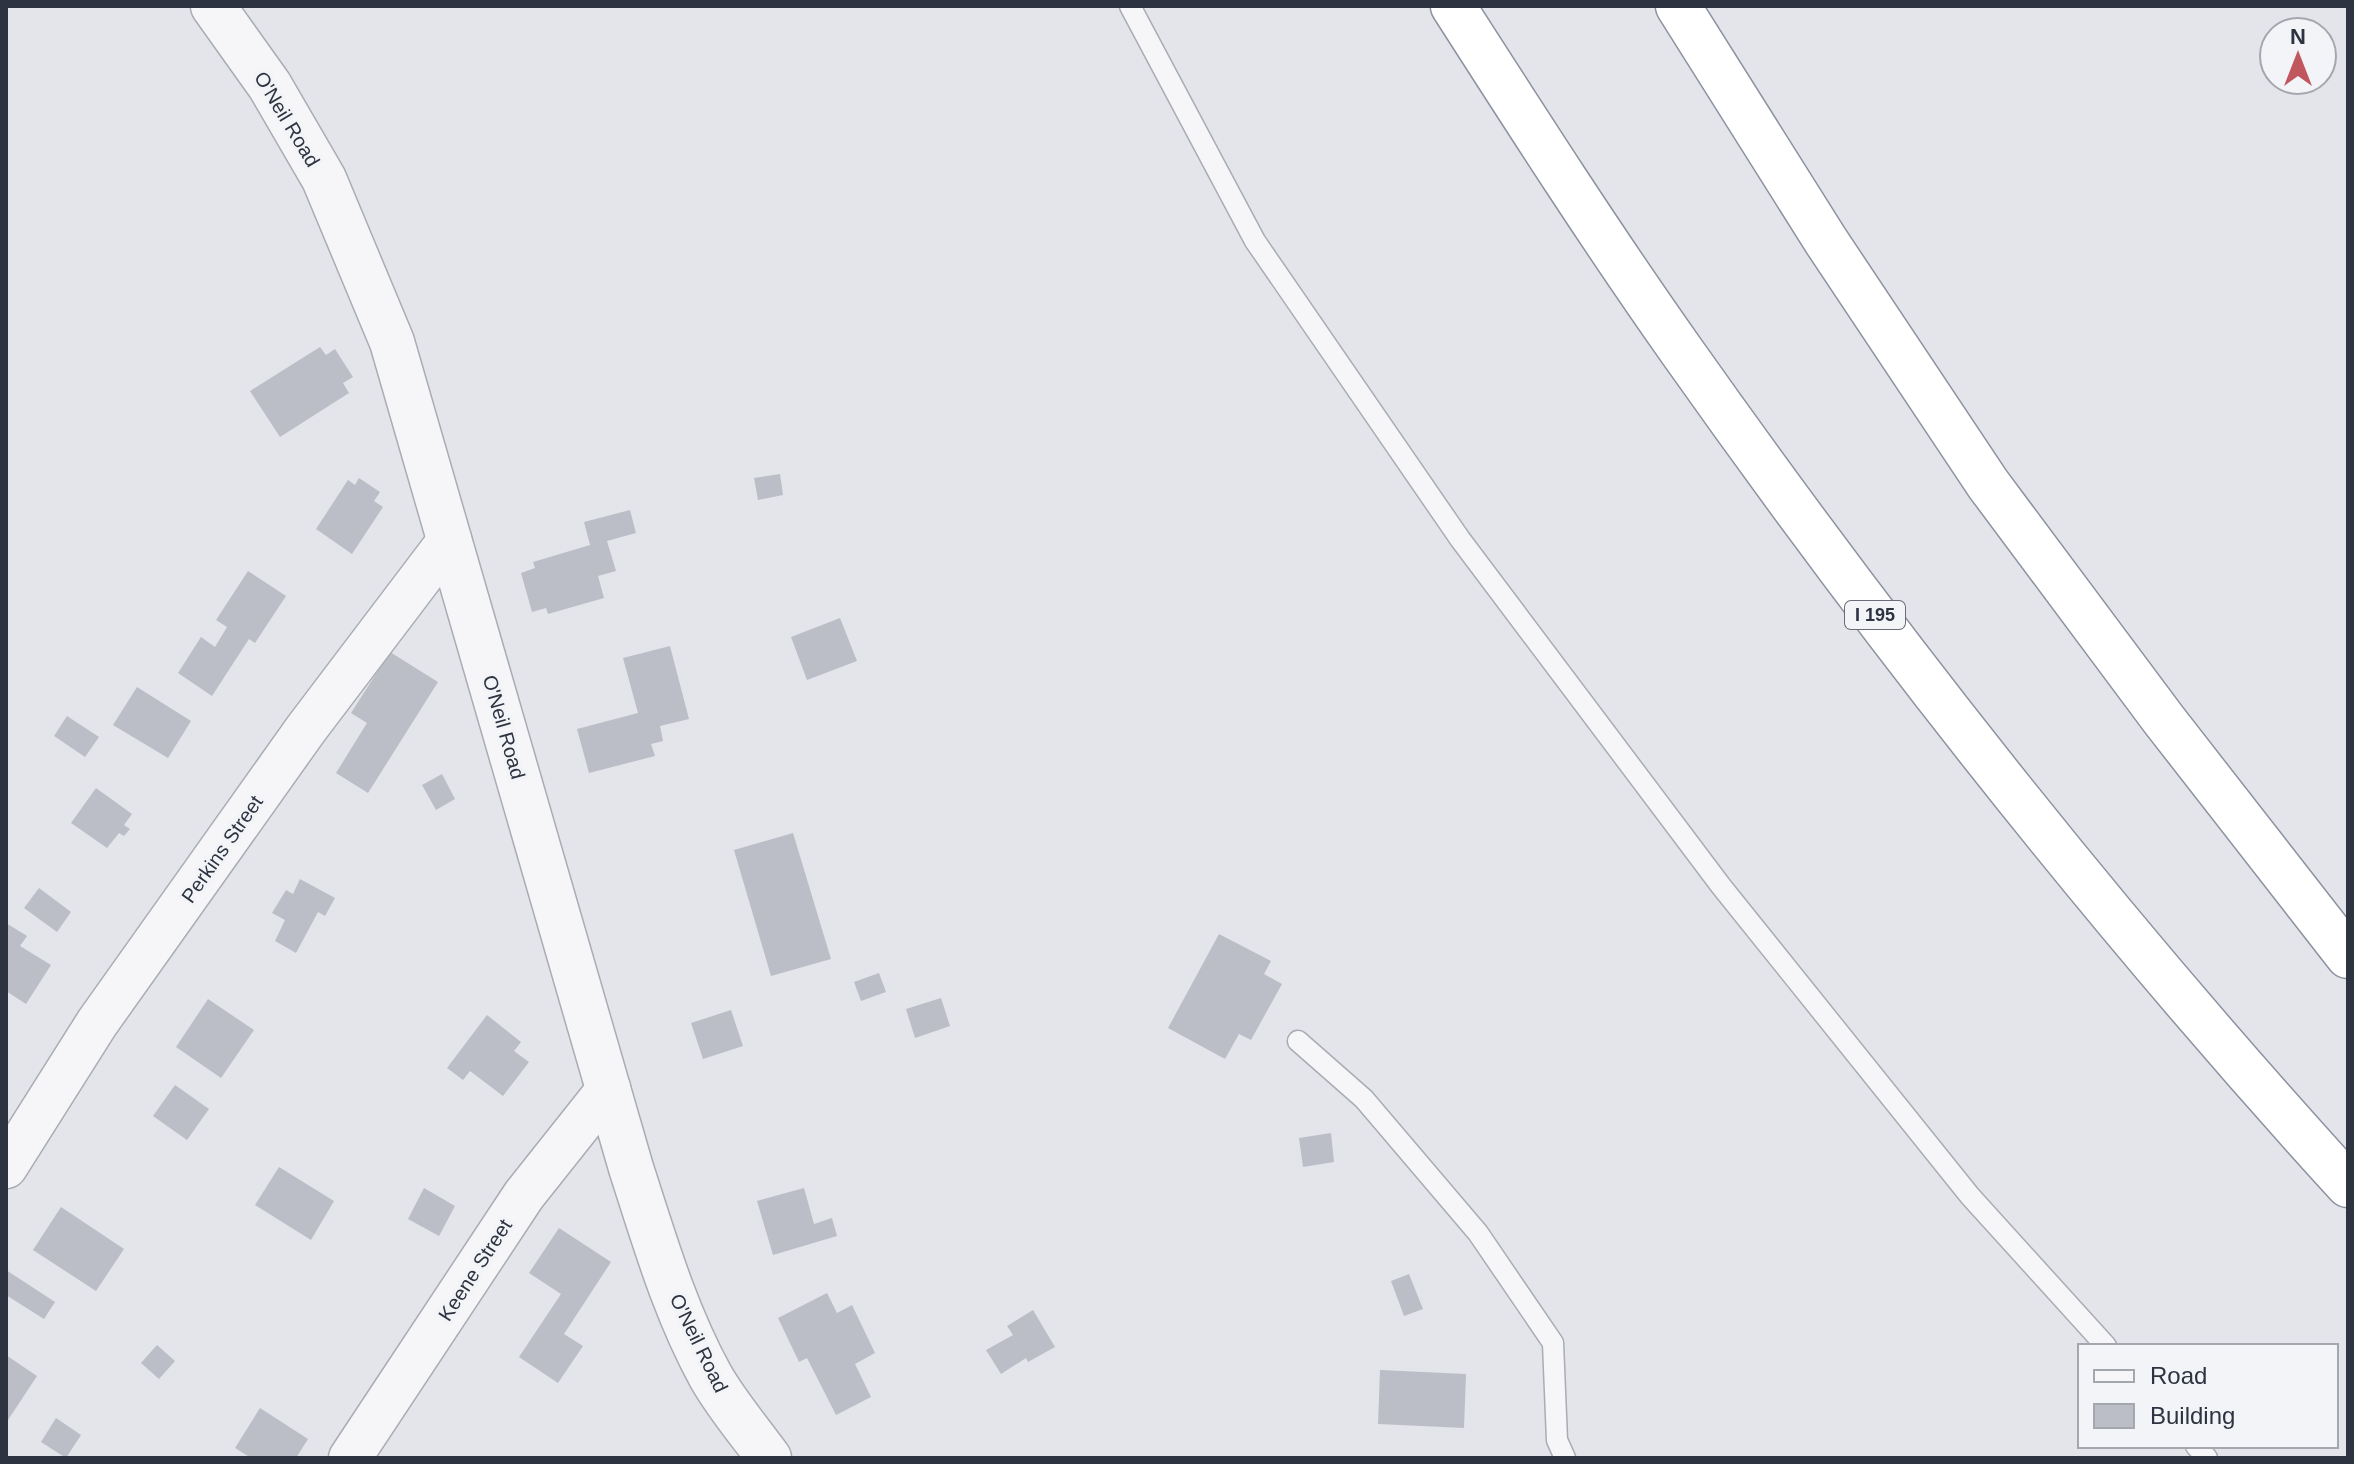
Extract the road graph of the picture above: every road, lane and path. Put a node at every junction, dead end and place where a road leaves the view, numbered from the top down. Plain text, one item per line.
1 (213, 6) edge
2 (1130, 6) edge
3 (1453, 6) edge
4 (1678, 6) edge
5 (450, 539) junction
6 (2348, 956) edge
7 (1298, 1041) dead end
8 (609, 1088) junction
9 (6, 1167) edge
10 (2348, 1185) edge
11 (2104, 1344) edge
12 (350, 1458) edge
13 (769, 1458) edge
14 (1565, 1458) edge

1 - 5 street, O'Neil Road
2 - 11 lane
3 - 10 highway, I 195
4 - 6 highway
5 - 8 street, O'Neil Road
5 - 9 street, Perkins Street
7 - 14 lane
8 - 12 street, Keene Street
8 - 13 street, O'Neil Road

